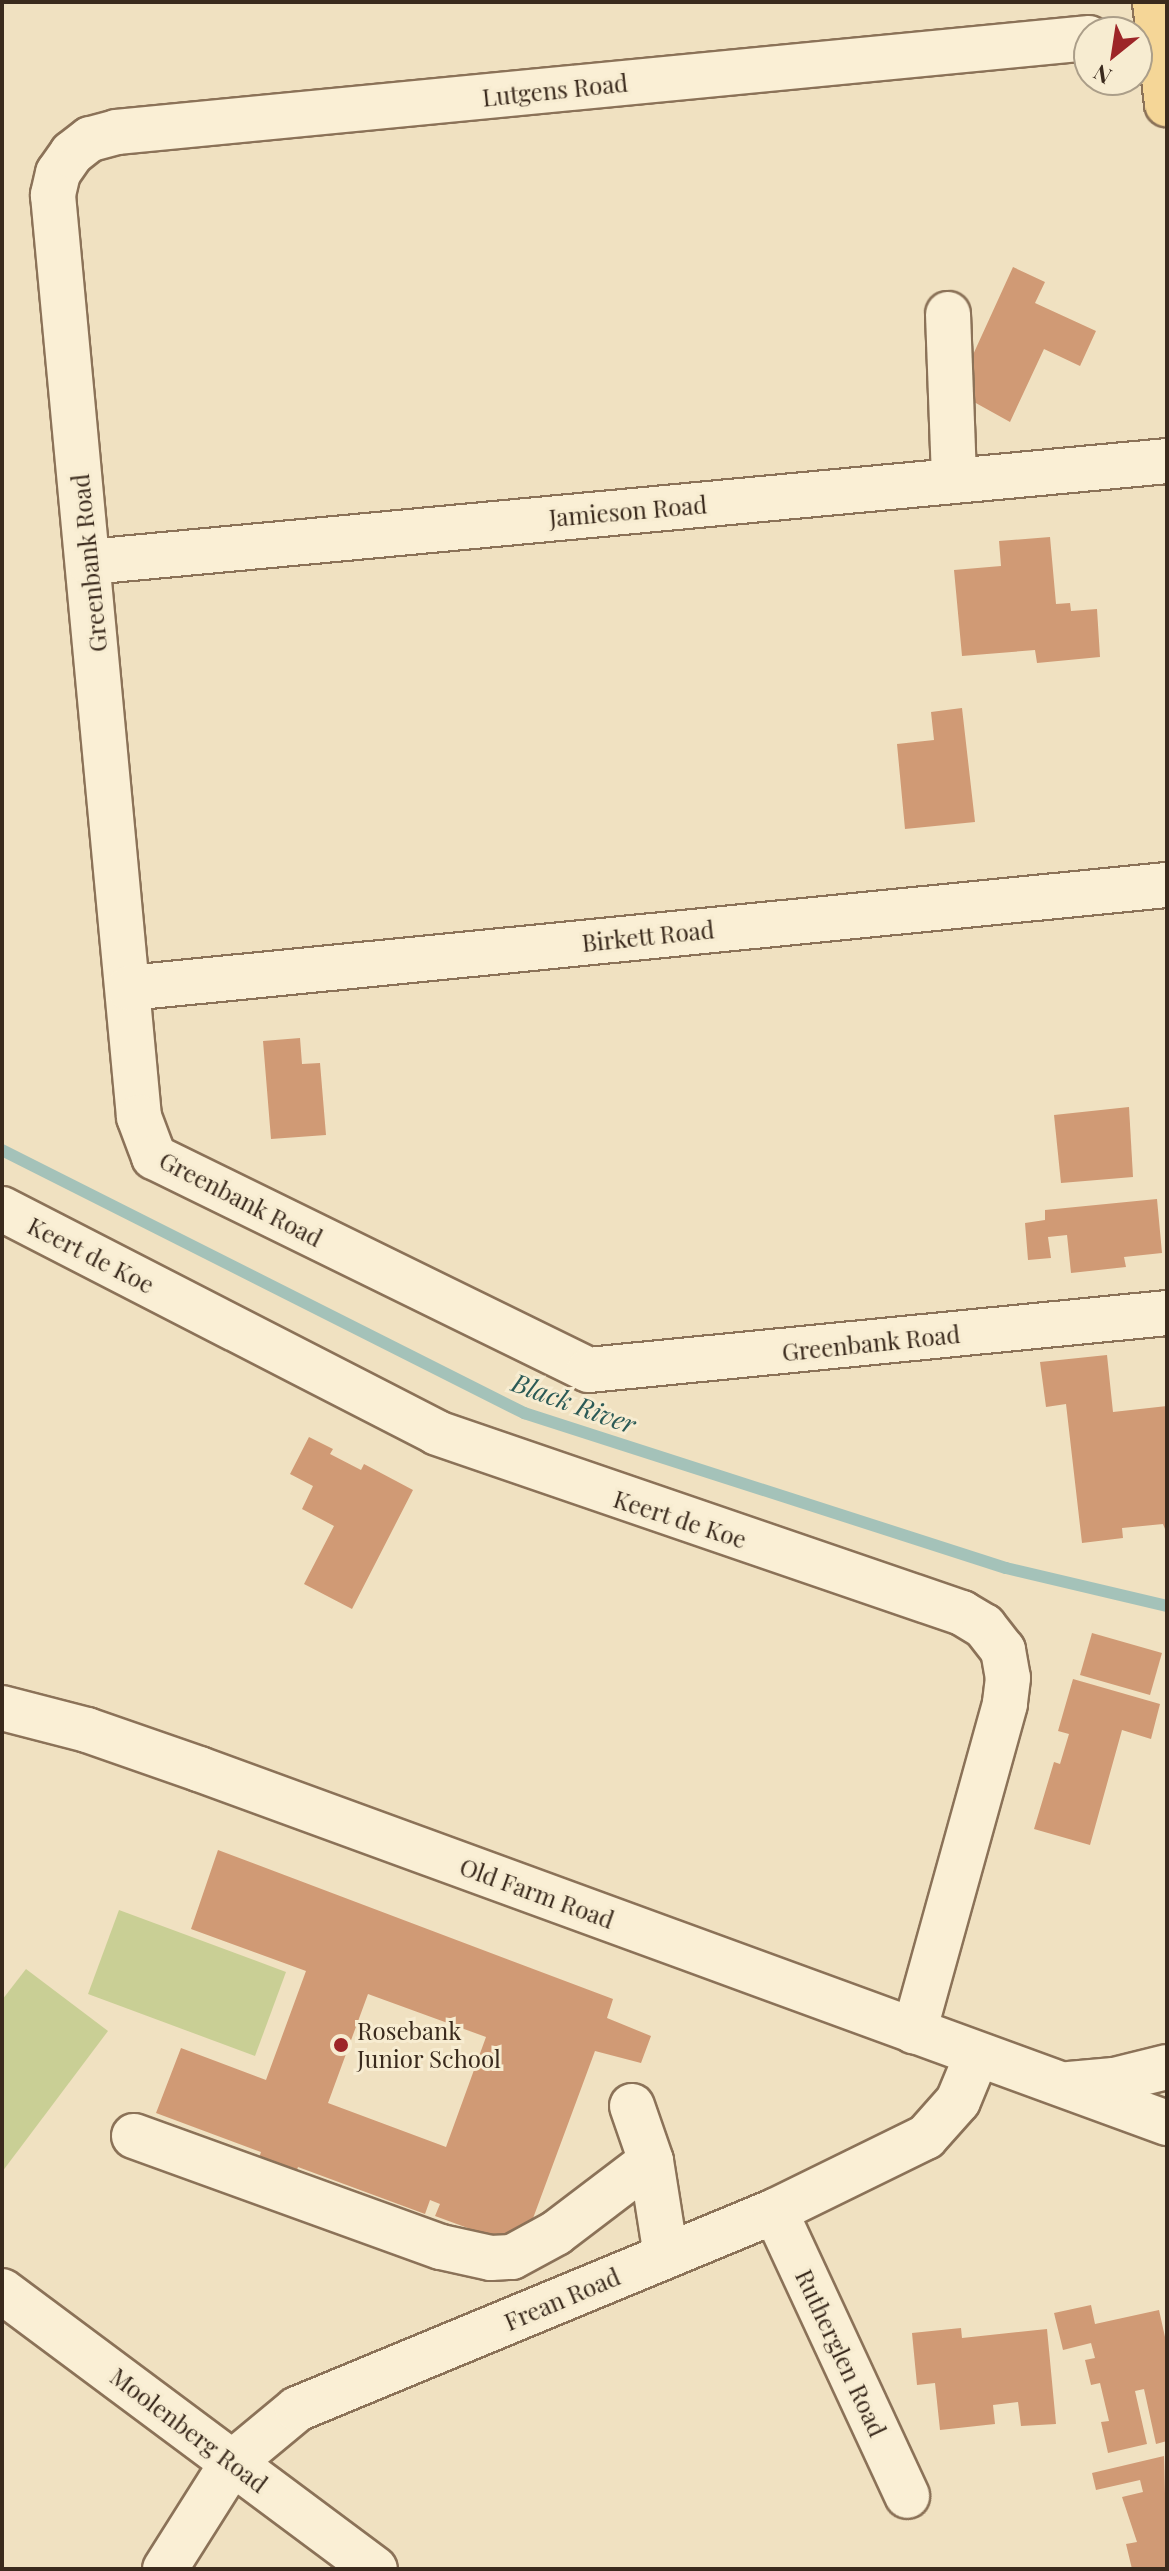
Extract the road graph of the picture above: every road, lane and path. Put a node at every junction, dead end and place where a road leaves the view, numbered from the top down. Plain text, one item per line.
1 (1153, 36) edge
2 (1073, 40) edge
3 (1167, 104) edge
4 (53, 195) joint
5 (948, 314) dead end
6 (1167, 461) edge
7 (954, 481) junction
8 (89, 562) junction
9 (1167, 885) edge
10 (129, 988) junction
11 (2, 1209) edge
12 (1167, 1313) edge
13 (2, 1708) edge
14 (914, 2032) junction
15 (977, 2055) junction
16 (1167, 2067) edge
17 (1069, 2084) junction
18 (632, 2106) dead end
19 (1167, 2123) edge
20 (134, 2136) dead end
21 (651, 2161) junction
22 (775, 2211) junction
23 (666, 2256) junction
24 (2, 2291) edge
25 (232, 2463) junction
26 (907, 2496) dead end
27 (165, 2569) edge
28 (375, 2569) edge

1 - 3 main road
2 - 4 street, Lutgens Road
4 - 8 street, Greenbank Road
5 - 7 street
6 - 7 street, Jamieson Road
7 - 8 street, Jamieson Road
8 - 10 street, Greenbank Road
9 - 10 street, Birkett Road
10 - 12 street, Greenbank Road
11 - 14 street, Keert de Koe
13 - 14 street, Old Farm Road
14 - 15 street, Old Farm Road
15 - 17 street, Old Farm Road
15 - 22 street, Frean Road
16 - 17 street, Old Farm Road
17 - 19 street, Old Farm Road
18 - 21 street
20 - 21 street
21 - 23 street
22 - 23 street, Frean Road
22 - 26 street, Rutherglen Road
23 - 25 street, Frean Road
24 - 25 street, Moolenberg Road
25 - 27 street, Frean Road
25 - 28 street, Moolenberg Road

